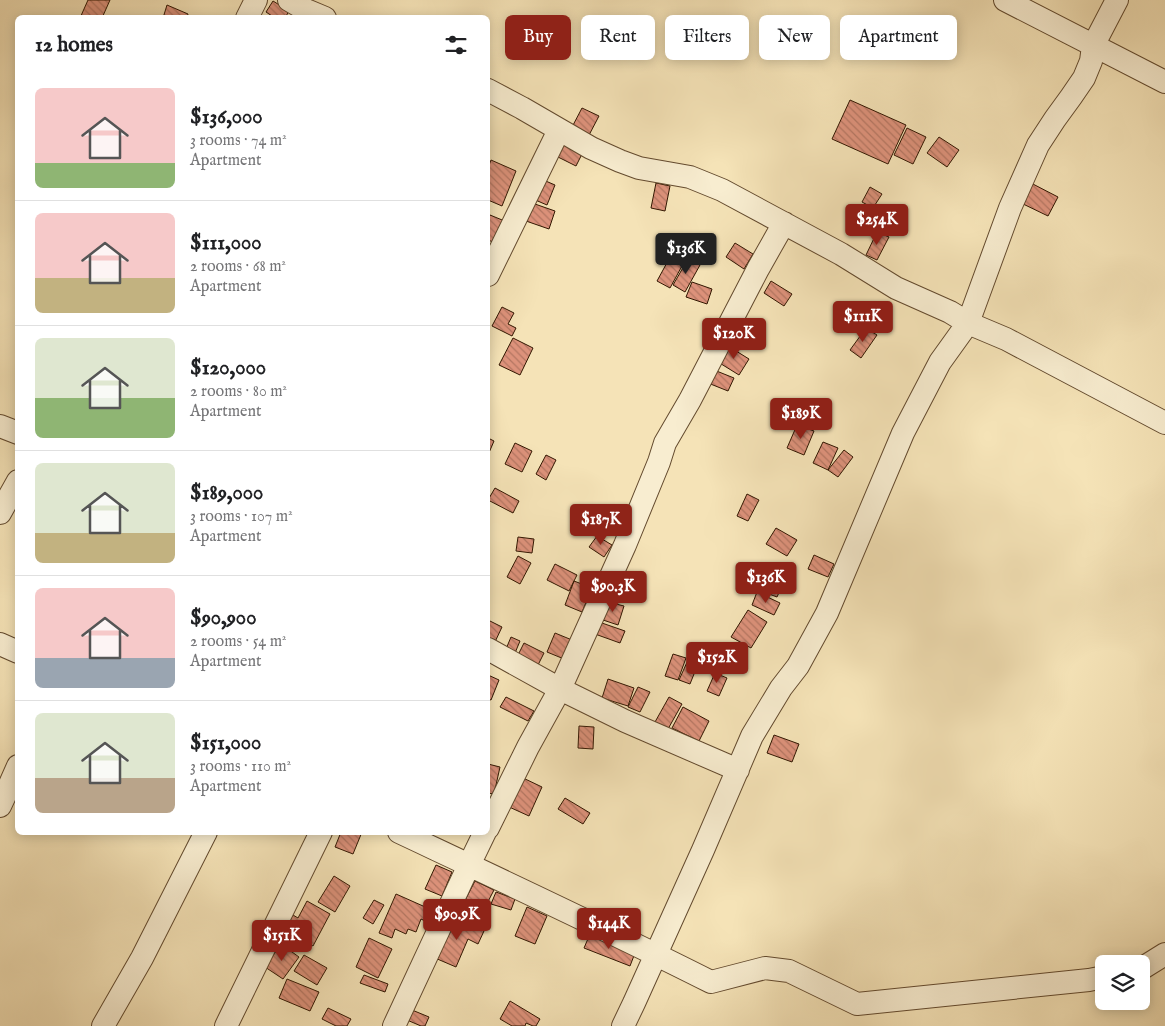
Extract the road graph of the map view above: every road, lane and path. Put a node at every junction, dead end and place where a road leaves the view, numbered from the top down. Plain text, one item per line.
1 (256, 0) edge
2 (289, 0) edge
3 (1005, 0) edge
4 (1117, 0) edge
5 (248, 15) edge
6 (318, 15) edge
7 (1093, 46) junction
8 (1165, 82) edge
9 (490, 91) edge
10 (559, 130) junction
11 (784, 223) junction
12 (490, 271) edge
13 (968, 324) junction
14 (1165, 423) edge
15 (0, 426) edge
16 (15, 432) edge
17 (15, 486) edge
18 (0, 513) edge
19 (0, 644) edge
20 (490, 650) edge
21 (15, 651) edge
22 (560, 689) junction
23 (738, 770) junction
24 (15, 773) edge
25 (0, 806) edge
26 (490, 824) edge
27 (204, 835) edge
28 (320, 835) edge
29 (405, 835) edge
30 (484, 835) edge
31 (469, 865) junction
32 (656, 954) junction
33 (1165, 954) edge
34 (1150, 963) edge
35 (1095, 979) edge
36 (103, 1026) edge
37 (226, 1026) edge
38 (394, 1026) edge
39 (623, 1026) edge

1 - 5 street
2 - 6 street
3 - 7 street
4 - 7 street
7 - 8 street
7 - 13 street
9 - 10 street
10 - 11 street
10 - 12 street
11 - 13 street
11 - 22 street
13 - 14 street
13 - 23 street
15 - 16 street
17 - 18 street
19 - 21 street
20 - 22 street
22 - 23 street
22 - 26 street
23 - 32 street
24 - 25 street
27 - 36 street
28 - 37 street
29 - 31 street
30 - 31 street
31 - 32 street
31 - 38 street
32 - 35 street
32 - 39 street
33 - 34 street

